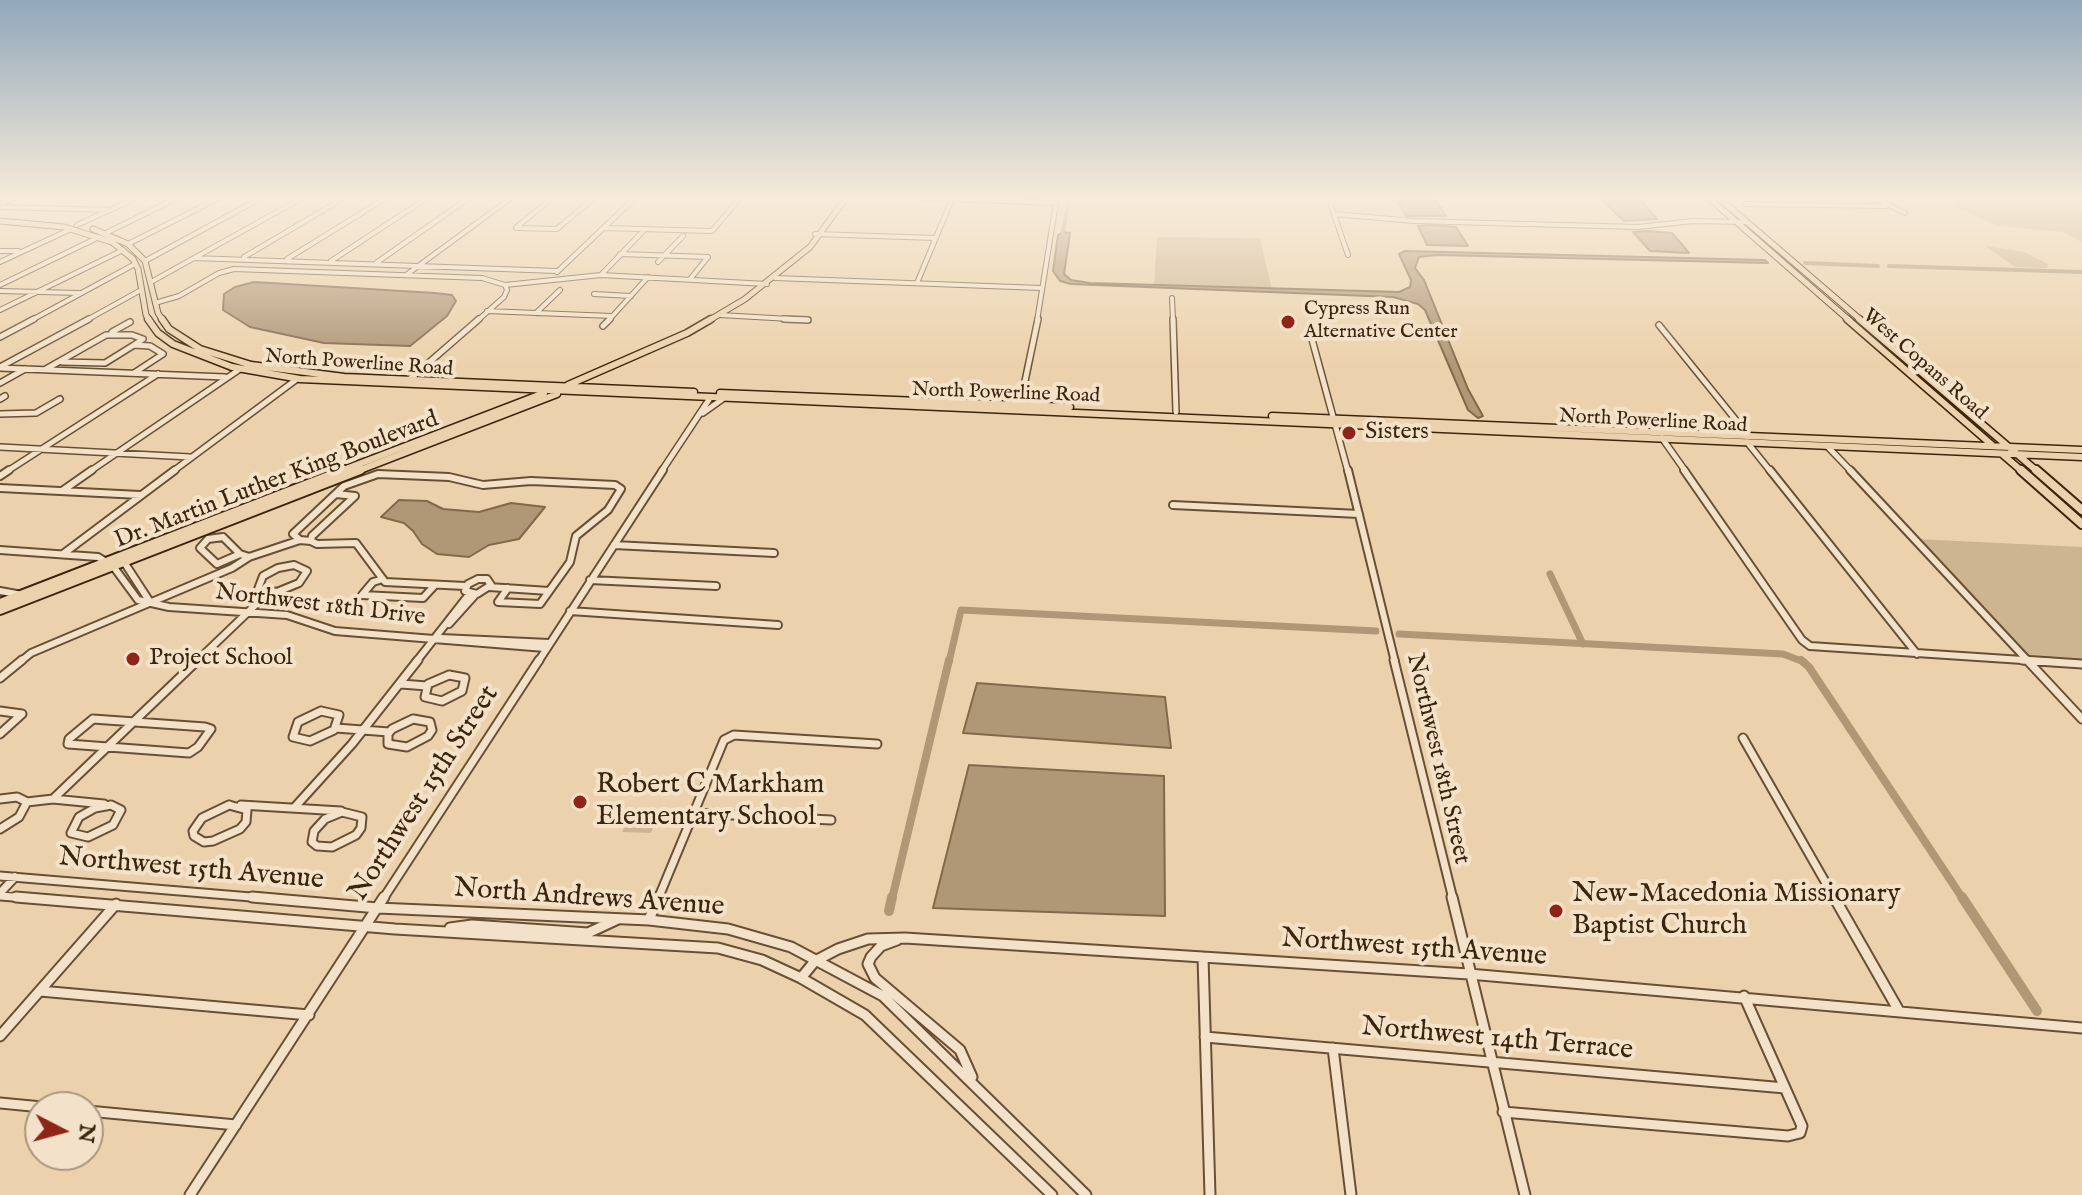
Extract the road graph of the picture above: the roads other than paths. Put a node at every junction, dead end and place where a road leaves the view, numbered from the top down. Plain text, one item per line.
1 (139, 253) edge
2 (66, 254) edge
3 (115, 254) edge
4 (126, 254) edge
5 (158, 254) edge
6 (202, 254) edge
7 (248, 254) edge
8 (295, 254) edge
9 (342, 254) edge
10 (389, 254) edge
11 (435, 254) edge
12 (576, 254) edge
13 (620, 254) joint
14 (666, 254) edge
15 (796, 254) edge
16 (799, 254) edge
17 (929, 254) edge
18 (1047, 254) edge
19 (1772, 254) edge
20 (1783, 254) edge
21 (664, 256) junction
22 (194, 258) junction
23 (241, 258) junction
24 (287, 259) junction
25 (145, 261) junction
26 (331, 261) junction
27 (658, 262) dead end
28 (376, 263) junction
29 (785, 263) junction
30 (135, 264) junction
31 (420, 265) junction
32 (557, 271) junction
33 (138, 272) junction
34 (406, 275) junction
35 (601, 275) junction
36 (648, 277) junction
37 (110, 278) junction
38 (150, 278) junction
39 (555, 278) junction
40 (691, 278) junction
41 (775, 278) junction
42 (139, 279) junction
43 (764, 283) junction
44 (917, 283) junction
45 (505, 285) junction
46 (0, 288) edge
47 (1041, 288) junction
48 (560, 290) dead end
49 (35, 292) junction
50 (82, 293) junction
51 (141, 293) junction
52 (153, 293) junction
53 (594, 294) dead end
54 (631, 296) junction
55 (1172, 298) dead end
56 (155, 303) junction
57 (0, 310) edge
58 (487, 311) junction
59 (536, 313) junction
60 (720, 315) junction
61 (612, 316) junction
62 (808, 320) dead end
63 (130, 322) dead end
64 (1659, 325) dead end
65 (603, 326) dead end
66 (1310, 332) dead end
67 (109, 334) junction
68 (680, 335) junction
69 (0, 337) edge
70 (165, 338) junction
71 (181, 338) junction
72 (134, 345) junction
73 (62, 362) junction
74 (251, 365) junction
75 (0, 367) edge
76 (232, 367) junction
77 (262, 367) junction
78 (25, 369) junction
79 (240, 369) junction
80 (49, 370) junction
81 (134, 373) junction
82 (158, 374) junction
83 (225, 377) junction
84 (297, 379) junction
85 (410, 379) junction
86 (0, 383) edge
87 (378, 384) junction
88 (564, 389) junction
89 (547, 392) junction
90 (711, 395) junction
91 (724, 398) junction
92 (60, 399) dead end
93 (1020, 405) junction
94 (0, 414) edge
95 (1176, 415) junction
96 (697, 418) junction
97 (1332, 421) junction
98 (1504, 425) junction
99 (1461, 430) junction
100 (1661, 435) junction
101 (1748, 439) junction
102 (1821, 439) junction
103 (1812, 445) junction
104 (1827, 446) junction
105 (1992, 446) junction
106 (0, 447) edge
107 (2009, 447) junction
108 (42, 449) junction
109 (2082, 450) edge
110 (116, 453) junction
111 (2001, 453) junction
112 (2018, 455) junction
113 (190, 457) junction
114 (2082, 457) edge
115 (0, 476) edge
116 (0, 488) edge
117 (62, 491) junction
118 (336, 494) junction
119 (140, 495) junction
120 (1173, 505) dead end
121 (2082, 510) edge
122 (1359, 514) junction
123 (2082, 524) edge
124 (300, 540) junction
125 (311, 541) junction
126 (614, 545) junction
127 (0, 550) edge
128 (774, 553) dead end
129 (63, 554) junction
130 (240, 554) junction
131 (249, 557) junction
132 (124, 562) junction
133 (110, 564) junction
134 (383, 579) junction
135 (590, 580) junction
136 (435, 585) junction
137 (716, 586) dead end
138 (489, 587) junction
139 (508, 588) junction
140 (0, 591) edge
141 (471, 591) junction
142 (550, 591) junction
143 (269, 592) junction
144 (22, 595) junction
145 (150, 602) junction
146 (0, 603) edge
147 (0, 610) edge
148 (570, 611) junction
149 (249, 613) junction
150 (778, 625) dead end
151 (437, 639) junction
152 (547, 645) junction
153 (1917, 654) junction
154 (2024, 660) junction
155 (2082, 664) edge
156 (0, 678) edge
157 (401, 684) junction
158 (427, 686) junction
159 (0, 711) edge
160 (2082, 719) edge
161 (134, 721) junction
162 (336, 728) junction
163 (363, 730) junction
164 (389, 732) junction
165 (0, 734) edge
166 (1743, 738) dead end
167 (877, 744) dead end
168 (106, 748) junction
169 (0, 799) edge
170 (53, 799) junction
171 (27, 802) junction
172 (111, 805) junction
173 (237, 805) junction
174 (294, 808) junction
175 (350, 812) junction
176 (693, 813) junction
177 (831, 820) dead end
178 (0, 829) edge
179 (0, 876) edge
180 (15, 877) junction
181 (0, 894) edge
182 (116, 904) junction
183 (378, 908) junction
184 (618, 919) junction
185 (649, 920) junction
186 (366, 926) junction
187 (435, 930) junction
188 (905, 938) junction
189 (1203, 957) junction
190 (815, 961) junction
191 (1469, 974) junction
192 (801, 978) junction
193 (40, 991) junction
194 (1744, 996) junction
195 (1899, 1011) junction
196 (309, 1015) junction
197 (2082, 1028) edge
198 (0, 1036) edge
199 (1205, 1037) junction
200 (1333, 1048) junction
201 (1491, 1062) junction
202 (976, 1084) junction
203 (1785, 1088) junction
204 (0, 1103) edge
205 (24, 1105) edge
206 (1503, 1112) junction
207 (104, 1113) edge
208 (236, 1125) junction
209 (190, 1195) edge
210 (1052, 1195) edge
211 (1086, 1195) edge
212 (1210, 1195) edge
213 (1351, 1195) edge
214 (1525, 1195) edge

1 - 25 main road
2 - 46 street
3 - 49 street
4 - 30 main road
5 - 25 street
6 - 22 street
7 - 23 street
8 - 24 street
9 - 26 street
10 - 28 street
11 - 31 street
12 - 32 street
13 - 21 street
13 - 35 street
14 - 21 street
15 - 29 main road, Dr. Martin Luther King Boulevard
16 - 41 main road, Dr. Martin Luther King Boulevard
17 - 44 street
18 - 47 street
19 - 105 main road, West Copans Road
20 - 107 main road, West Copans Road
21 - 27 street
21 - 40 street
22 - 23 street
22 - 38 street
23 - 24 street
24 - 26 street
25 - 38 main road
26 - 28 street
28 - 31 street
29 - 41 main road
29 - 43 main road, Dr. Martin Luther King Boulevard
30 - 33 main road
30 - 37 street
31 - 32 street
31 - 34 street
32 - 39 street
33 - 37 street
33 - 42 main road
34 - 45 street
34 - 56 street
35 - 36 street
35 - 39 street
36 - 40 street
36 - 54 street
37 - 50 street
38 - 42 main road
38 - 52 main road
39 - 45 street
40 - 43 street
41 - 43 main road, Dr. Martin Luther King Boulevard
41 - 44 street
42 - 51 main road
43 - 60 main road, Dr. Martin Luther King Boulevard
43 - 68 main road, Dr. Martin Luther King Boulevard
44 - 47 street
45 - 58 street
46 - 49 street
47 - 93 street
48 - 59 street
49 - 50 street
49 - 57 street
50 - 69 street
51 - 52 main road
51 - 70 main road
51 - 75 street
52 - 56 main road
53 - 54 street
54 - 61 street
55 - 95 street
56 - 71 main road
58 - 59 street
58 - 85 street
59 - 61 street
60 - 62 street
60 - 68 main road, Dr. Martin Luther King Boulevard
61 - 65 street
63 - 67 street
64 - 101 street
66 - 97 street, Northwest 18th Street
67 - 72 street
67 - 73 street
68 - 88 main road, Dr. Martin Luther King Boulevard
70 - 71 main road
70 - 76 main road, North Powerline Road
71 - 74 main road, North Powerline Road
72 - 73 street
72 - 81 street
73 - 80 street
74 - 76 main road
74 - 77 main road, North Powerline Road
75 - 78 street
76 - 79 main road, North Powerline Road
77 - 79 main road
77 - 85 main road, North Powerline Road
78 - 80 street
78 - 86 street
79 - 83 street
79 - 84 main road, North Powerline Road
80 - 81 street
81 - 82 street
82 - 83 street
82 - 108 street
83 - 110 street
84 - 87 main road, North Powerline Road
84 - 113 street
85 - 87 main road
85 - 88 main road, North Powerline Road
87 - 89 main road, North Powerline Road
88 - 89 main road, Dr. Martin Luther King Boulevard
88 - 90 main road, North Powerline Road
88 - 90 main road, North Powerline Road
88 - 132 main road, Dr. Martin Luther King Boulevard
89 - 133 main road, Dr. Martin Luther King Boulevard
90 - 91 main road, North Powerline Road
90 - 93 main road, North Powerline Road
90 - 96 street, Northwest 15th Street
91 - 95 main road, North Powerline Road
91 - 96 street, Northwest 15th Street
92 - 94 street
93 - 95 main road, North Powerline Road
95 - 97 main road, North Powerline Road
95 - 97 main road, North Powerline Road
96 - 126 street, Northwest 15th Street
97 - 98 main road, North Powerline Road
97 - 99 main road, North Powerline Road
97 - 122 street, Northwest 18th Street
98 - 99 main road
98 - 100 main road, North Powerline Road
99 - 100 main road, North Powerline Road
100 - 101 main road, North Powerline Road
100 - 153 street
101 - 102 main road, North Powerline Road
101 - 103 main road, North Powerline Road
101 - 153 street
102 - 103 main road
102 - 105 main road, North Powerline Road
103 - 104 main road, North Powerline Road
104 - 111 main road, North Powerline Road
104 - 154 street
105 - 107 main road, North Powerline Road
105 - 111 main road, West Copans Road
106 - 108 street
107 - 109 main road, North Powerline Road
107 - 112 main road, West Copans Road
108 - 110 street
108 - 115 street
110 - 113 street
110 - 117 street
111 - 112 main road, North Powerline Road
111 - 123 main road, West Copans Road
112 - 114 main road, North Powerline Road
112 - 121 main road, West Copans Road
113 - 119 street
116 - 117 street
117 - 119 street
118 - 124 street
118 - 125 street
118 - 142 street
119 - 129 street
120 - 122 street
122 - 191 street, Northwest 18th Street
124 - 125 street, Northwest 18th Drive
124 - 131 street
125 - 134 street, Northwest 18th Drive
126 - 128 street
126 - 135 street, Northwest 15th Street
127 - 129 street
129 - 133 street
130 - 130 street
130 - 131 street
131 - 145 street
132 - 133 main road, Dr. Martin Luther King Boulevard
132 - 145 street
133 - 144 main road, Dr. Martin Luther King Boulevard
133 - 145 street
133 - 147 main road, Dr. Martin Luther King Boulevard
134 - 136 street, Northwest 18th Drive
134 - 136 street
135 - 137 street
135 - 148 street, Northwest 15th Street
136 - 141 street, Northwest 18th Drive
138 - 139 street
138 - 141 street
138 - 141 street, Northwest 18th Drive
139 - 142 street
139 - 142 street
140 - 144 street
141 - 151 street
143 - 143 street
143 - 149 street
144 - 146 main road, Dr. Martin Luther King Boulevard
145 - 149 street, Northwest 18th Drive
145 - 156 street
148 - 150 street
148 - 152 street, Northwest 15th Street
149 - 151 street, Northwest 18th Drive
149 - 161 street
151 - 152 street, Northwest 18th Drive
151 - 157 street
152 - 183 street, Northwest 15th Street
153 - 154 street
154 - 155 street
154 - 160 street
157 - 158 street
157 - 163 street
158 - 158 street
159 - 165 street
161 - 168 street
161 - 168 street
161 - 168 street
162 - 162 street
162 - 163 street
163 - 164 street
163 - 174 street
164 - 164 street
166 - 195 street
167 - 176 street
168 - 170 street
169 - 171 street
170 - 171 street
170 - 172 street
171 - 178 street
172 - 172 street
173 - 173 street
173 - 174 street
174 - 175 street
175 - 175 street
176 - 177 street
176 - 185 street
179 - 180 street, Northwest 15th Avenue
180 - 181 street
180 - 183 street, Northwest 15th Avenue
181 - 182 street, Northwest 15th Avenue
182 - 186 street, Northwest 15th Avenue
182 - 193 street
183 - 184 street, North Andrews Avenue
183 - 186 street, Northwest 15th Street
184 - 185 street, North Andrews Avenue
184 - 187 street
185 - 190 street, North Andrews Avenue
186 - 187 street, North Andrews Avenue
186 - 196 street, Northwest 15th Street
187 - 192 street, North Andrews Avenue
188 - 189 street, Northwest 15th Avenue
188 - 190 street, Northwest 15th Avenue
188 - 202 street
189 - 191 street, Northwest 15th Avenue
189 - 199 street
190 - 192 street, Northwest 15th Avenue
190 - 202 street, North Andrews Avenue
191 - 194 street, Northwest 15th Avenue
191 - 201 street, Northwest 18th Street
192 - 210 street, North Andrews Avenue
193 - 196 street
193 - 198 street
194 - 195 street, Northwest 15th Avenue
194 - 203 street
195 - 197 street, Northwest 15th Avenue
196 - 208 street, Northwest 15th Street
199 - 200 street, Northwest 14th Terrace
199 - 212 street
200 - 201 street, Northwest 14th Terrace
200 - 213 street
201 - 203 street, Northwest 14th Terrace
201 - 206 street, Northwest 18th Street
202 - 211 street, North Andrews Avenue
203 - 206 street
204 - 205 street
206 - 214 street, Northwest 18th Street
207 - 208 street
208 - 209 street, Northwest 15th Street

